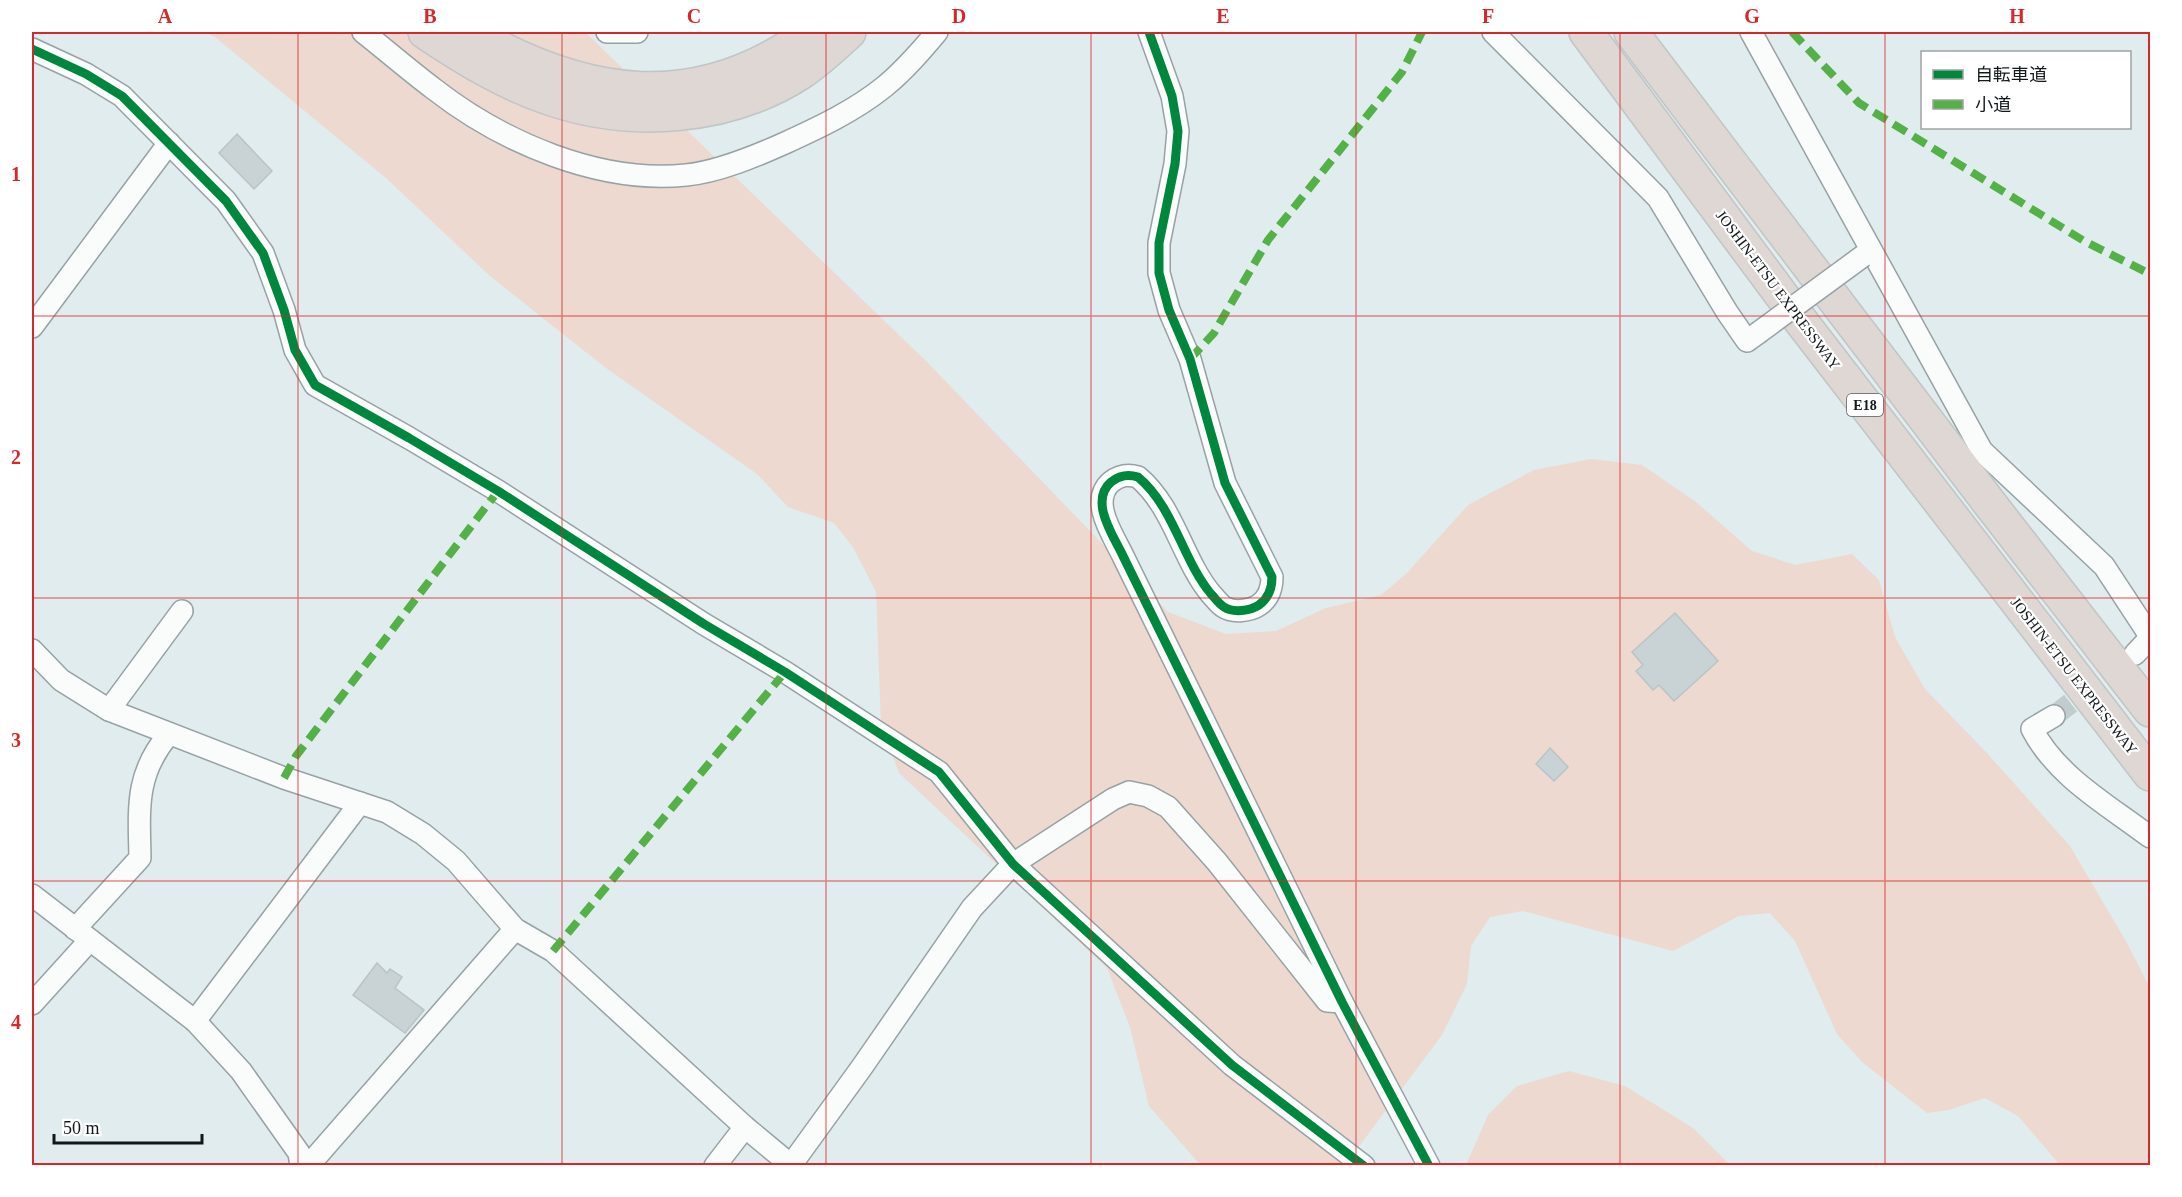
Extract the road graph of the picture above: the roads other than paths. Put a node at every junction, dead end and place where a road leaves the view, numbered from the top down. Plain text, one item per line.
1 (363, 32) edge
2 (424, 32) edge
3 (470, 32) edge
4 (607, 32) edge
5 (637, 32) edge
6 (811, 32) edge
7 (849, 32) edge
8 (937, 32) edge
9 (1149, 32) edge
10 (1493, 32) edge
11 (1586, 32) edge
12 (1631, 32) edge
13 (1751, 32) edge
14 (32, 49) edge
15 (170, 143) junction
16 (1868, 253) junction
17 (32, 327) edge
18 (182, 612) dead end
19 (2151, 637) edge
20 (32, 650) edge
21 (2135, 654) tunnel mouth
22 (109, 710) junction
23 (2151, 710) edge
24 (2054, 716) tunnel mouth
25 (169, 734) junction
26 (2151, 774) edge
27 (360, 803) junction
28 (2151, 837) edge
29 (1012, 864) junction
30 (32, 895) edge
31 (515, 929) junction
32 (82, 934) junction
33 (1342, 1002) junction
34 (32, 1004) edge
35 (195, 1021) junction
36 (745, 1127) junction
37 (792, 1165) edge
38 (301, 1166) edge
39 (310, 1166) edge
40 (715, 1166) edge
41 (1364, 1166) edge
42 (1429, 1166) edge

1 - 8 street
2 - 7 highway
3 - 6 highway
4 - 5 street
9 - 33 street
10 - 16 street, bridge
11 - 26 highway, JOSHIN-ETSU EXPRESSWAY / E18
12 - 23 highway, E18
13 - 16 street
14 - 15 street
15 - 17 street
15 - 29 street
16 - 19 street
18 - 22 street
19 - 21 street
20 - 22 street
22 - 25 street
24 - 28 street
25 - 27 street
25 - 32 street
27 - 31 street
27 - 35 street
29 - 33 street
29 - 37 street
29 - 41 street
30 - 32 street
31 - 36 street
31 - 39 street
32 - 34 street
32 - 35 street
33 - 42 street
35 - 38 street
36 - 37 street
36 - 40 street

